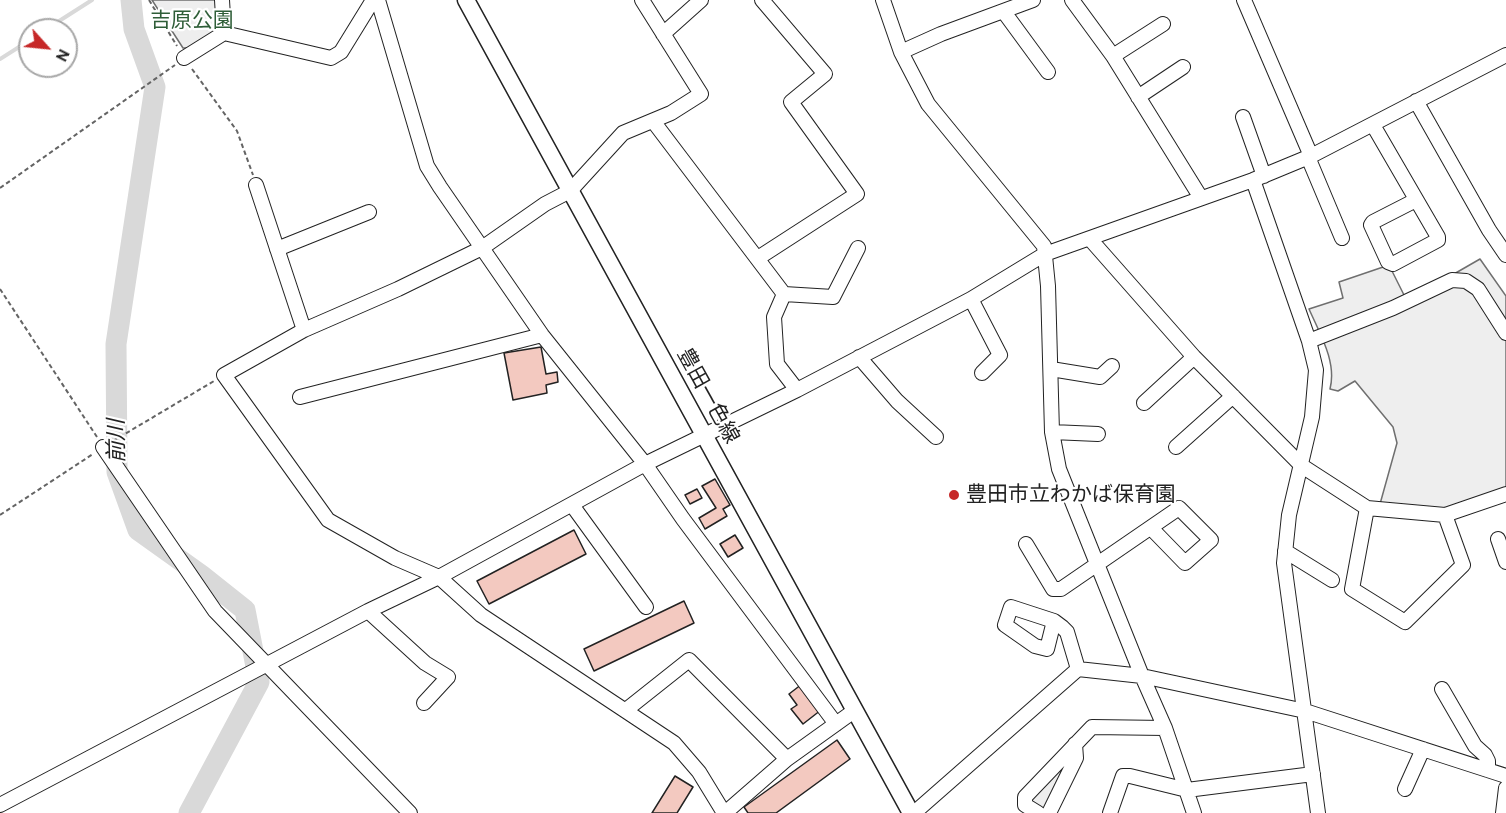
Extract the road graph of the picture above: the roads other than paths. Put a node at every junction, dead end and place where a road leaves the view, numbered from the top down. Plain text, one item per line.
1 (222, 0) edge
2 (373, 0) edge
3 (378, 0) edge
4 (466, 0) edge
5 (642, 0) edge
6 (701, 0) edge
7 (762, 0) edge
8 (883, 0) edge
9 (1033, 0) edge
10 (1072, 0) edge
11 (1244, 0) edge
12 (1004, 12) junction
13 (1163, 24) dead end
14 (224, 33) junction
15 (663, 34) junction
16 (901, 52) junction
17 (1506, 55) edge
18 (1113, 56) junction
19 (184, 58) road end
20 (1183, 67) dead end
21 (1048, 72) dead end
22 (1138, 97) junction
23 (1416, 101) junction
24 (1243, 117) dead end
25 (653, 121) junction
26 (1373, 125) junction
27 (1309, 157) junction
28 (1259, 178) junction
29 (256, 185) road end
30 (570, 191) junction
31 (1201, 198) junction
32 (1416, 200) junction
33 (369, 212) dead end
34 (1342, 238) dead end
35 (1090, 239) junction
36 (482, 248) junction
37 (858, 248) dead end
38 (277, 249) junction
39 (1046, 254) junction
40 (1506, 255) edge
41 (758, 258) junction
42 (784, 294) junction
43 (971, 299) junction
44 (304, 330) junction
45 (1506, 333) edge
46 (542, 335) junction
47 (1309, 341) junction
48 (859, 357) junction
49 (1194, 357) junction
50 (1112, 366) dead end
51 (1051, 369) junction
52 (982, 373) dead end
53 (797, 390) junction
54 (1233, 396) junction
55 (300, 397) dead end
56 (1144, 403) dead end
57 (1052, 432) junction
58 (703, 434) junction
59 (1098, 434) dead end
60 (936, 437) dead end
61 (104, 447) road end
62 (1176, 447) dead end
63 (645, 464) junction
64 (1302, 466) junction
65 (1506, 494) edge
66 (572, 505) junction
67 (1367, 508) junction
68 (1445, 515) junction
69 (1150, 528) dead end
70 (1498, 539) dead end
71 (1026, 544) dead end
72 (1285, 551) junction
73 (1506, 562) edge
74 (1097, 565) junction
75 (439, 577) junction
76 (1332, 580) dead end
77 (646, 607) dead end
78 (368, 611) junction
79 (1054, 621) dead end
80 (267, 664) junction
81 (1078, 669) junction
82 (1142, 676) junction
83 (1442, 689) dead end
84 (424, 703) dead end
85 (626, 710) junction
86 (854, 711) junction
87 (1305, 711) junction
88 (836, 724) junction
89 (1165, 728) junction
90 (1075, 744) junction
91 (1423, 749) junction
92 (787, 759) junction
93 (1488, 770) junction
94 (1313, 774) junction
95 (1506, 776) edge
96 (1506, 788) edge
97 (1405, 789) dead end
98 (1186, 790) junction
99 (0, 804) edge
100 (410, 813) edge
101 (724, 813) edge
102 (912, 813) edge
103 (1038, 813) edge
104 (1049, 813) edge
105 (1110, 813) edge
106 (1194, 813) edge
107 (1318, 813) edge
108 (1503, 813) edge

1 - 14 street
2 - 14 street
3 - 36 street
4 - 30 main road, 豊田一色線
5 - 15 street
6 - 15 street
7 - 41 street
8 - 16 street
9 - 12 street
10 - 18 street
11 - 27 street
12 - 16 street
12 - 21 street
13 - 18 street
14 - 19 street
15 - 25 street
16 - 39 street
17 - 23 street
18 - 22 street
20 - 22 street
22 - 31 street
23 - 26 street
23 - 40 street
24 - 28 street
25 - 30 street
25 - 41 street
26 - 27 street
26 - 32 street
27 - 28 street
27 - 34 street
28 - 31 street
28 - 47 street
29 - 38 street
30 - 36 street
30 - 58 main road, 豊田一色線
31 - 35 street
32 - 32 street
33 - 38 street
35 - 39 street
35 - 49 street
36 - 44 street
36 - 46 street
37 - 42 street
38 - 44 street
39 - 43 street
39 - 51 street
41 - 42 street
42 - 53 street
43 - 48 street
43 - 52 street
44 - 75 street
45 - 47 street
46 - 55 street
46 - 63 street
47 - 64 street
48 - 53 street
48 - 60 street
49 - 54 street
49 - 56 street
50 - 51 street
51 - 57 street
53 - 58 street
54 - 62 street
54 - 64 street
57 - 59 street
57 - 74 street
58 - 63 street
58 - 86 main road, 豊田一色線
61 - 80 street
63 - 66 street
63 - 88 street
64 - 67 street
64 - 72 street
65 - 68 street
66 - 75 street
66 - 77 street
67 - 68 street
67 - 68 street
69 - 74 street
70 - 73 street
71 - 74 street
72 - 76 street
72 - 87 street
74 - 82 street
75 - 78 street
75 - 85 street
78 - 80 street
78 - 84 street
79 - 81 street
80 - 99 street
80 - 100 street
81 - 82 street
81 - 102 street
82 - 87 street
82 - 89 street
83 - 93 street
85 - 92 street
85 - 101 street
86 - 88 street
86 - 102 main road, 豊田一色線
87 - 91 street
87 - 94 street
88 - 92 street
89 - 90 street
89 - 98 street
90 - 103 street
90 - 104 street
91 - 93 street
91 - 97 street
92 - 101 street
93 - 95 street
94 - 98 street
94 - 107 street
96 - 108 street
98 - 105 street
98 - 106 street

